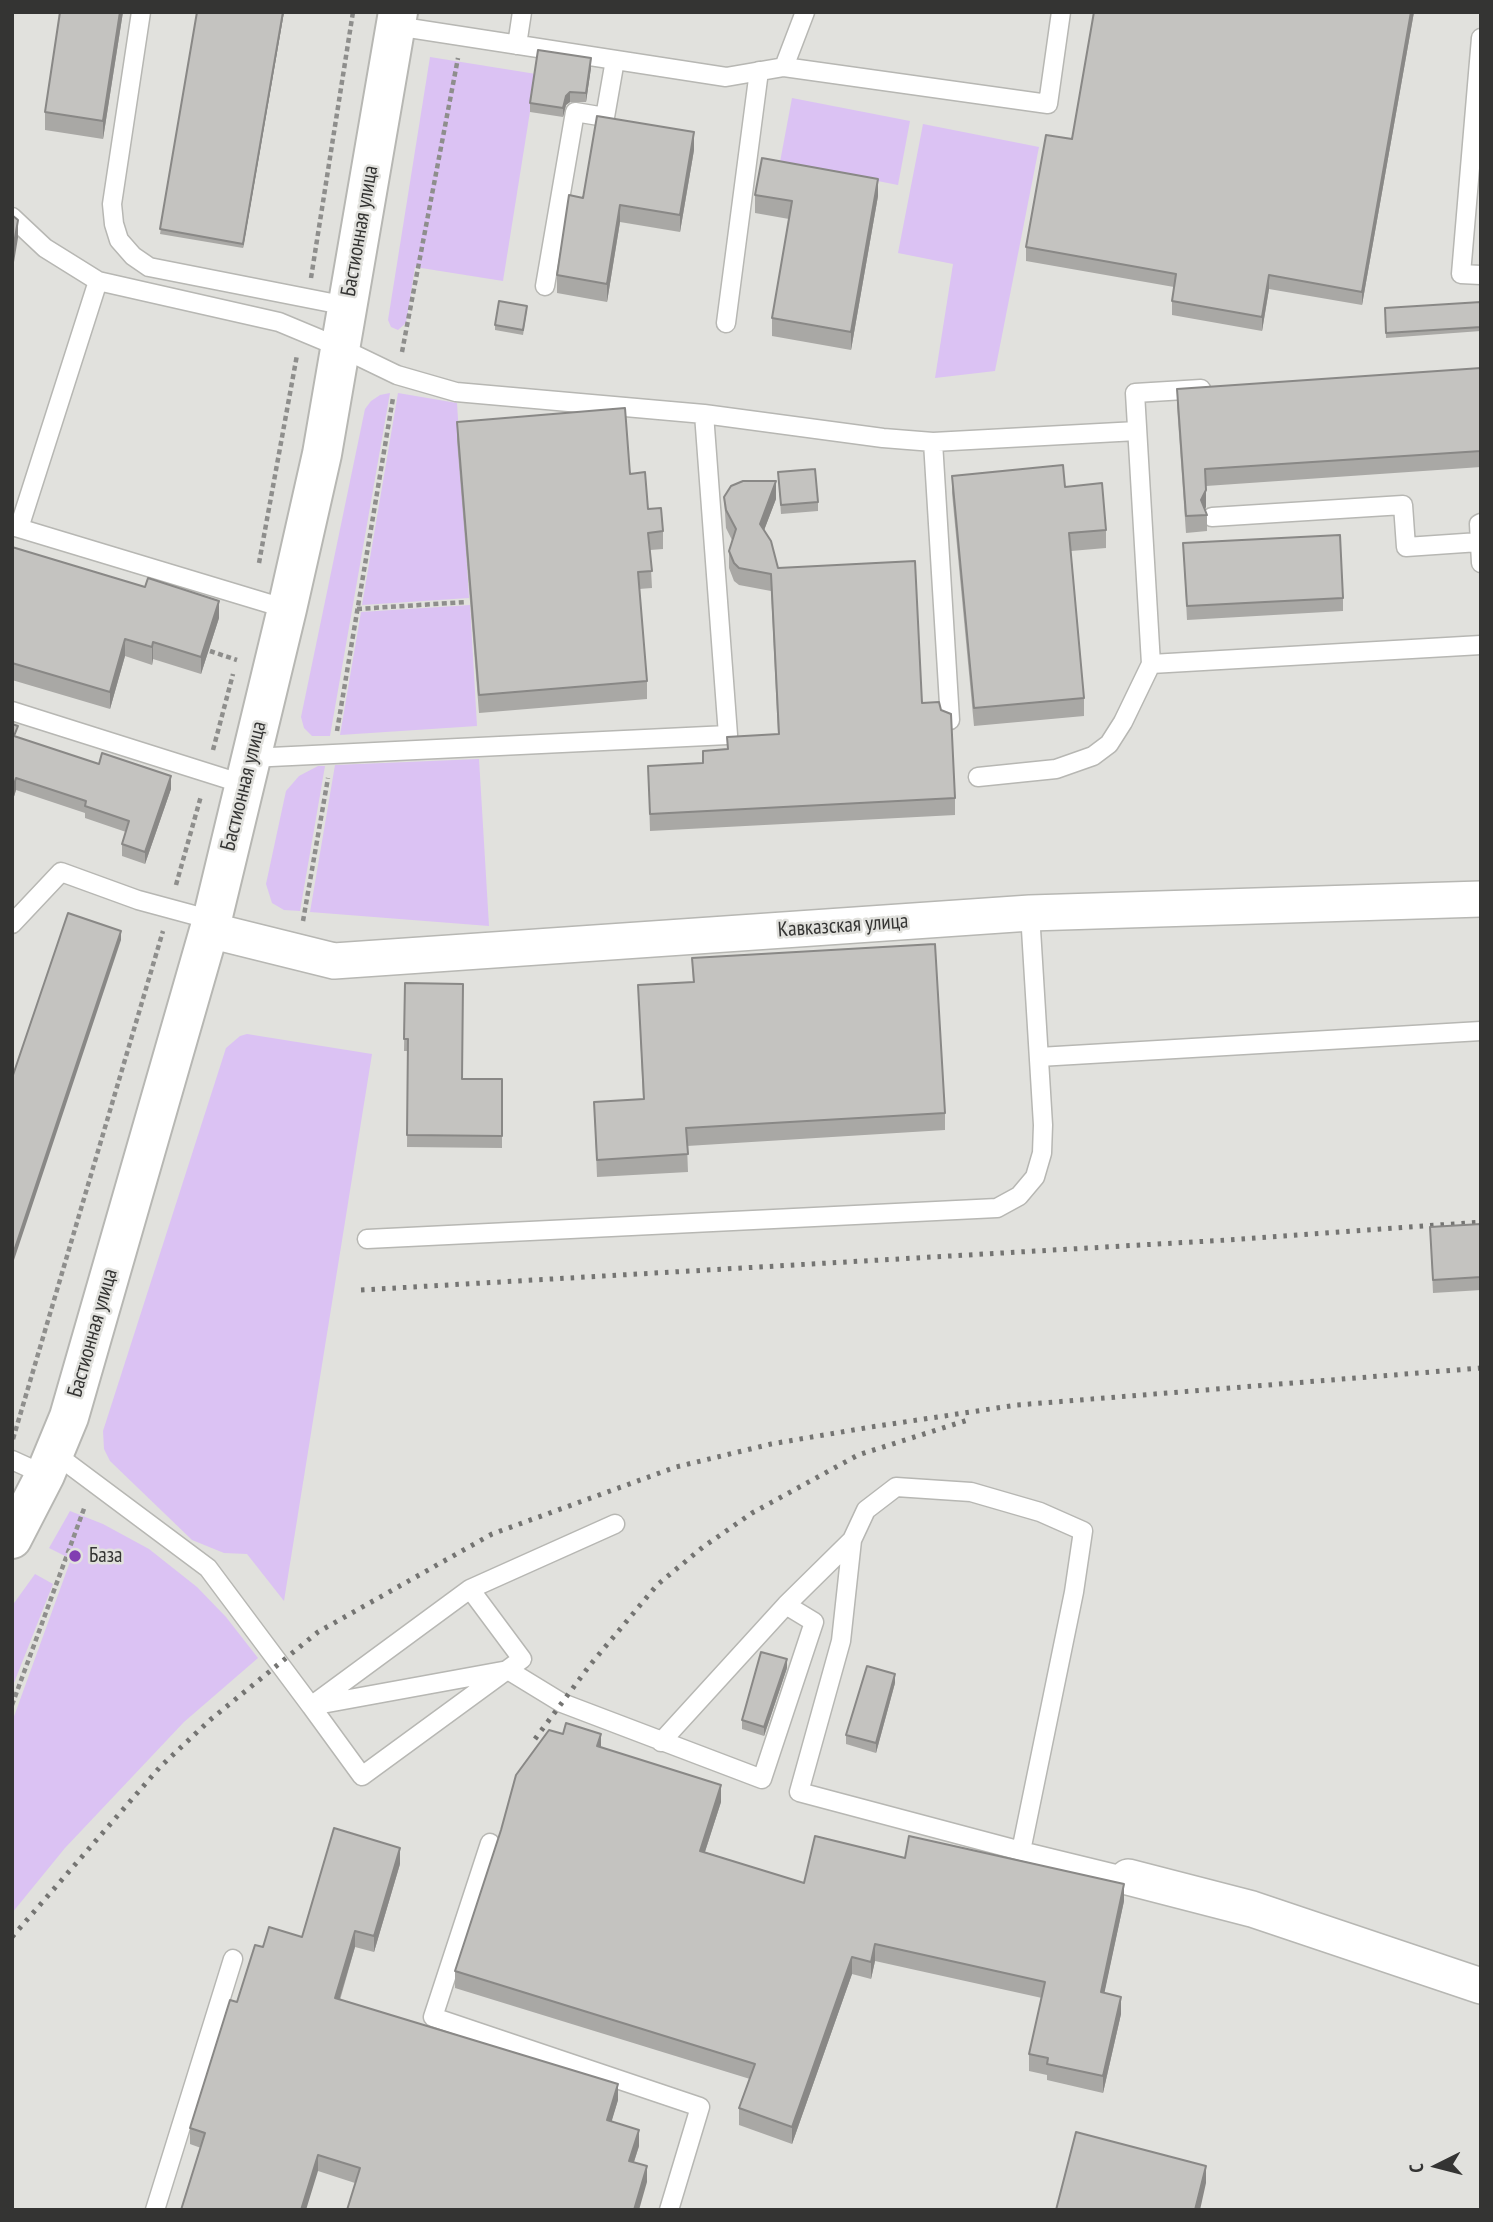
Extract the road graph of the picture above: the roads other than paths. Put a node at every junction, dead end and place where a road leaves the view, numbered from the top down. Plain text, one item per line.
1 (141, 12) edge
2 (522, 12) edge
3 (805, 12) edge
4 (1061, 12) edge
5 (397, 19) edge
6 (1481, 38) edge
7 (517, 45) junction
8 (615, 60) junction
9 (784, 66) junction
10 (759, 71) junction
11 (1478, 113) edge
12 (12, 217) edge
13 (1481, 275) edge
14 (98, 281) junction
15 (545, 286) dead end
16 (347, 306) junction
17 (726, 323) dead end
18 (339, 347) junction
19 (1218, 388) edge
20 (704, 415) junction
21 (1137, 431) junction
22 (933, 442) junction
23 (1212, 517) dead end
24 (1481, 523) edge
25 (16, 527) edge
26 (1479, 542) edge
27 (1481, 563) edge
28 (270, 604) junction
29 (1481, 645) edge
30 (1151, 664) junction
31 (12, 711) edge
32 (950, 720) edge
33 (247, 771) junction
34 (978, 777) dead end
35 (1481, 899) edge
36 (1030, 913) junction
37 (12, 924) edge
38 (210, 925) junction
39 (1481, 1031) edge
40 (1039, 1057) junction
41 (367, 1239) dead end
42 (37, 1463) edge
43 (615, 1524) dead end
44 (12, 1539) edge
45 (852, 1540) junction
46 (470, 1589) junction
47 (786, 1605) junction
48 (508, 1670) junction
49 (311, 1706) junction
50 (661, 1742) junction
51 (489, 1843) dead end
52 (1021, 1851) junction
53 (1128, 1877) joint
54 (233, 1959) dead end
55 (1481, 1986) edge
56 (155, 2210) edge
57 (670, 2210) edge

1 - 16 lane
2 - 7 lane
3 - 9 lane
4 - 9 lane
5 - 7 lane
5 - 16 main road, Бастионная улица
6 - 11 lane
7 - 8 lane
8 - 10 lane
8 - 15 lane
9 - 10 lane
10 - 17 lane
11 - 13 lane
12 - 14 lane
14 - 18 lane
14 - 25 lane
16 - 18 main road, Бастионная улица
18 - 20 lane
18 - 28 main road, Бастионная улица
19 - 21 lane
20 - 22 lane
20 - 33 lane
21 - 22 lane
21 - 30 lane
22 - 32 lane
23 - 26 lane
24 - 26 lane
25 - 28 lane
26 - 27 lane
28 - 33 main road, Бастионная улица
29 - 30 lane
30 - 34 lane
31 - 33 lane
33 - 38 main road, Бастионная улица
35 - 36 street, Кавказская улица
36 - 38 street, Кавказская улица
36 - 40 lane
37 - 38 lane
38 - 42 main road, Бастионная улица
39 - 40 lane
40 - 41 lane
42 - 44 main road, Бастионная улица
42 - 49 lane
43 - 46 lane
45 - 47 lane
45 - 52 lane
45 - 52 lane
46 - 48 lane
46 - 49 lane
47 - 50 lane
47 - 50 lane
48 - 49 lane
48 - 49 lane
48 - 50 lane
51 - 57 lane
52 - 53 lane
53 - 55 street
54 - 56 lane

